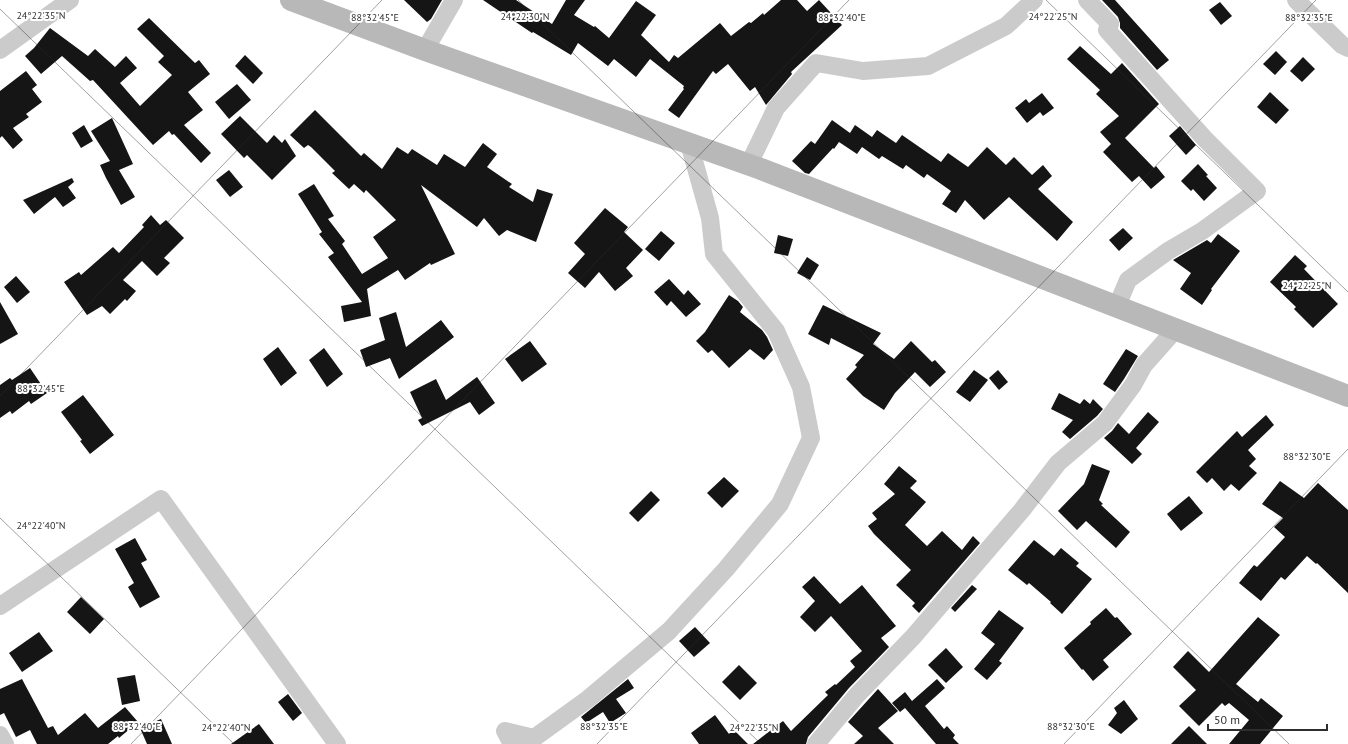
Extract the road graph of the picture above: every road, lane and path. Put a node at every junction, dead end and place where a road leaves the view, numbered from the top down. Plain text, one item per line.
1 (70, 0) edge
2 (291, 0) edge
3 (454, 0) edge
4 (1034, 0) edge
5 (1087, 0) edge
6 (1296, 0) edge
7 (1348, 48) edge
8 (0, 50) edge
9 (425, 50) junction
10 (689, 143) junction
11 (749, 164) junction
12 (1117, 306) junction
13 (1176, 329) junction
14 (1348, 396) edge
15 (0, 606) edge
16 (0, 735) edge
17 (5, 744) edge
18 (337, 744) edge
19 (512, 744) edge
20 (816, 744) edge

1 - 8 street
2 - 9 street
3 - 9 street
4 - 11 street
5 - 12 street
6 - 7 street
9 - 10 street
10 - 11 street
10 - 19 street
11 - 12 street
12 - 13 street
13 - 14 street
13 - 20 street
15 - 18 street
16 - 17 street

